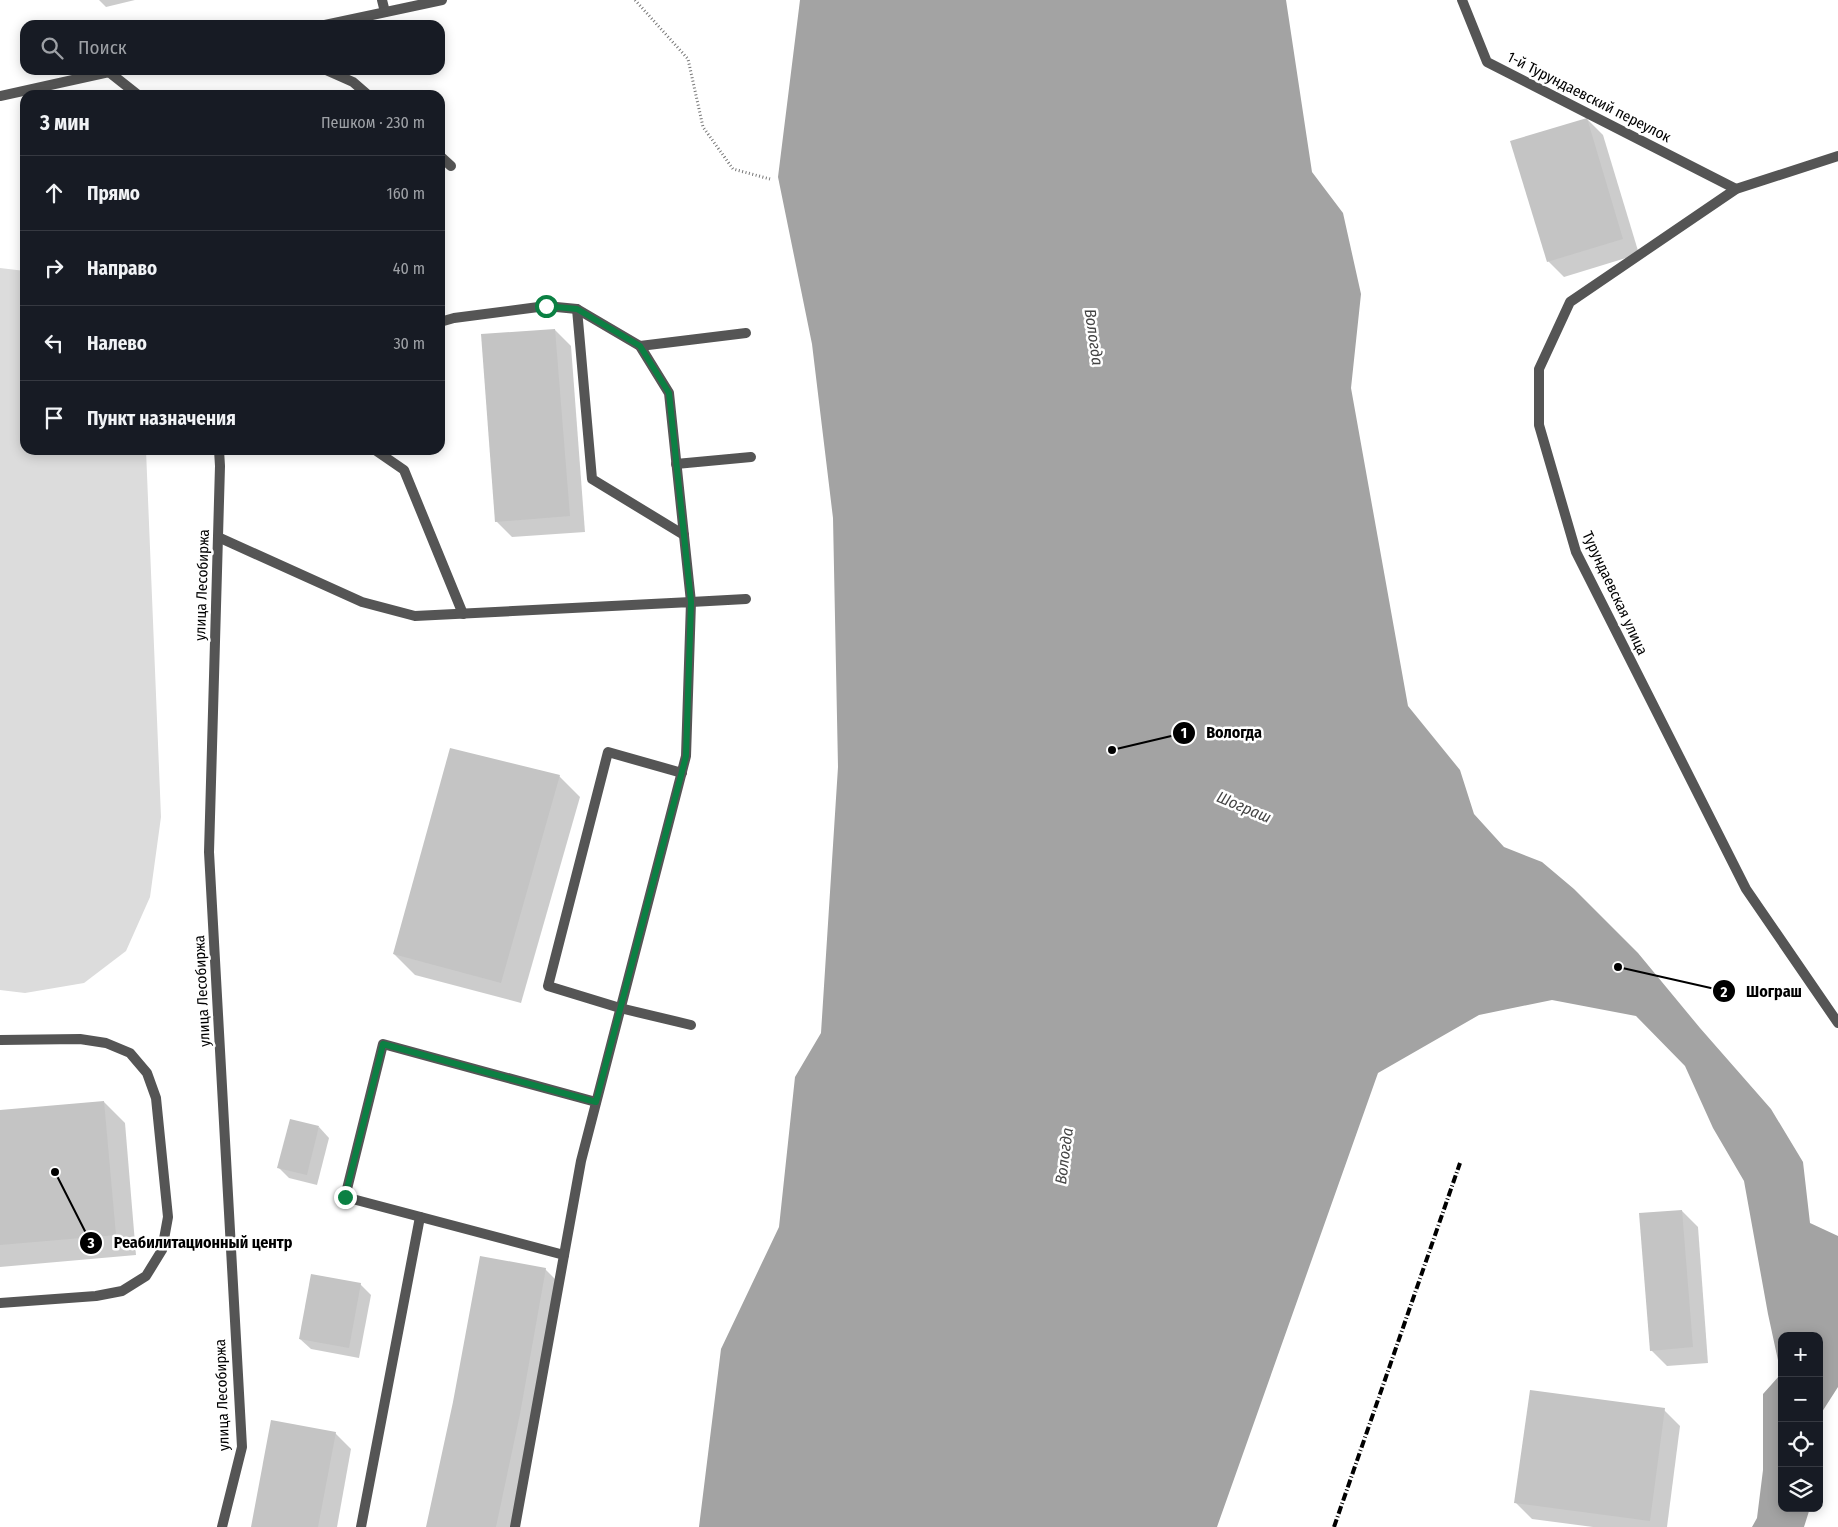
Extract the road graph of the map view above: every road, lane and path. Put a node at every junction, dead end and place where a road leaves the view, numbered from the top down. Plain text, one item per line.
1 (382, 0) edge
2 (442, 0) edge
3 (635, 0) edge
4 (1462, 0) edge
5 (385, 12) junction
6 (348, 20) edge
7 (95, 75) edge
8 (113, 75) edge
9 (337, 75) edge
10 (27, 90) edge
11 (132, 90) edge
12 (362, 90) edge
13 (20, 92) edge
14 (0, 96) edge
15 (1838, 156) edge
16 (445, 161) edge
17 (451, 166) dead end
18 (770, 179) dead end
19 (1736, 189) junction
20 (577, 309) junction
21 (445, 321) edge
22 (746, 333) dead end
23 (640, 346) junction
24 (219, 455) edge
25 (382, 455) edge
26 (751, 457) dead end
27 (676, 464) junction
28 (684, 535) junction
29 (218, 537) junction
30 (746, 599) dead end
31 (691, 602) junction
32 (463, 614) junction
33 (682, 772) junction
34 (620, 1008) junction
35 (1838, 1023) edge
36 (691, 1025) dead end
37 (0, 1040) edge
38 (596, 1102) junction
39 (420, 1217) junction
40 (564, 1255) junction
41 (0, 1303) edge
42 (222, 1527) edge
43 (361, 1527) edge
44 (515, 1527) edge

1 - 5 street
2 - 5 street
3 - 18 path
4 - 19 street, 1-й Турундаевский переулок
5 - 6 street
7 - 10 street
8 - 11 street
9 - 12 street
13 - 14 street
15 - 19 street, Турундаевская улица
16 - 17 street
19 - 35 street, Турундаевская улица
20 - 21 street
20 - 23 street
20 - 28 street
22 - 23 street
23 - 27 street
24 - 29 street, улица Лесобиржа
25 - 32 street
26 - 27 street
27 - 28 street
28 - 31 street
29 - 32 street
29 - 42 street, улица Лесобиржа
30 - 31 street
31 - 32 street
31 - 33 street
33 - 34 street
33 - 34 street
34 - 36 street
34 - 38 street
37 - 41 street
38 - 39 street
38 - 40 street
39 - 40 street
39 - 43 street
40 - 44 street

